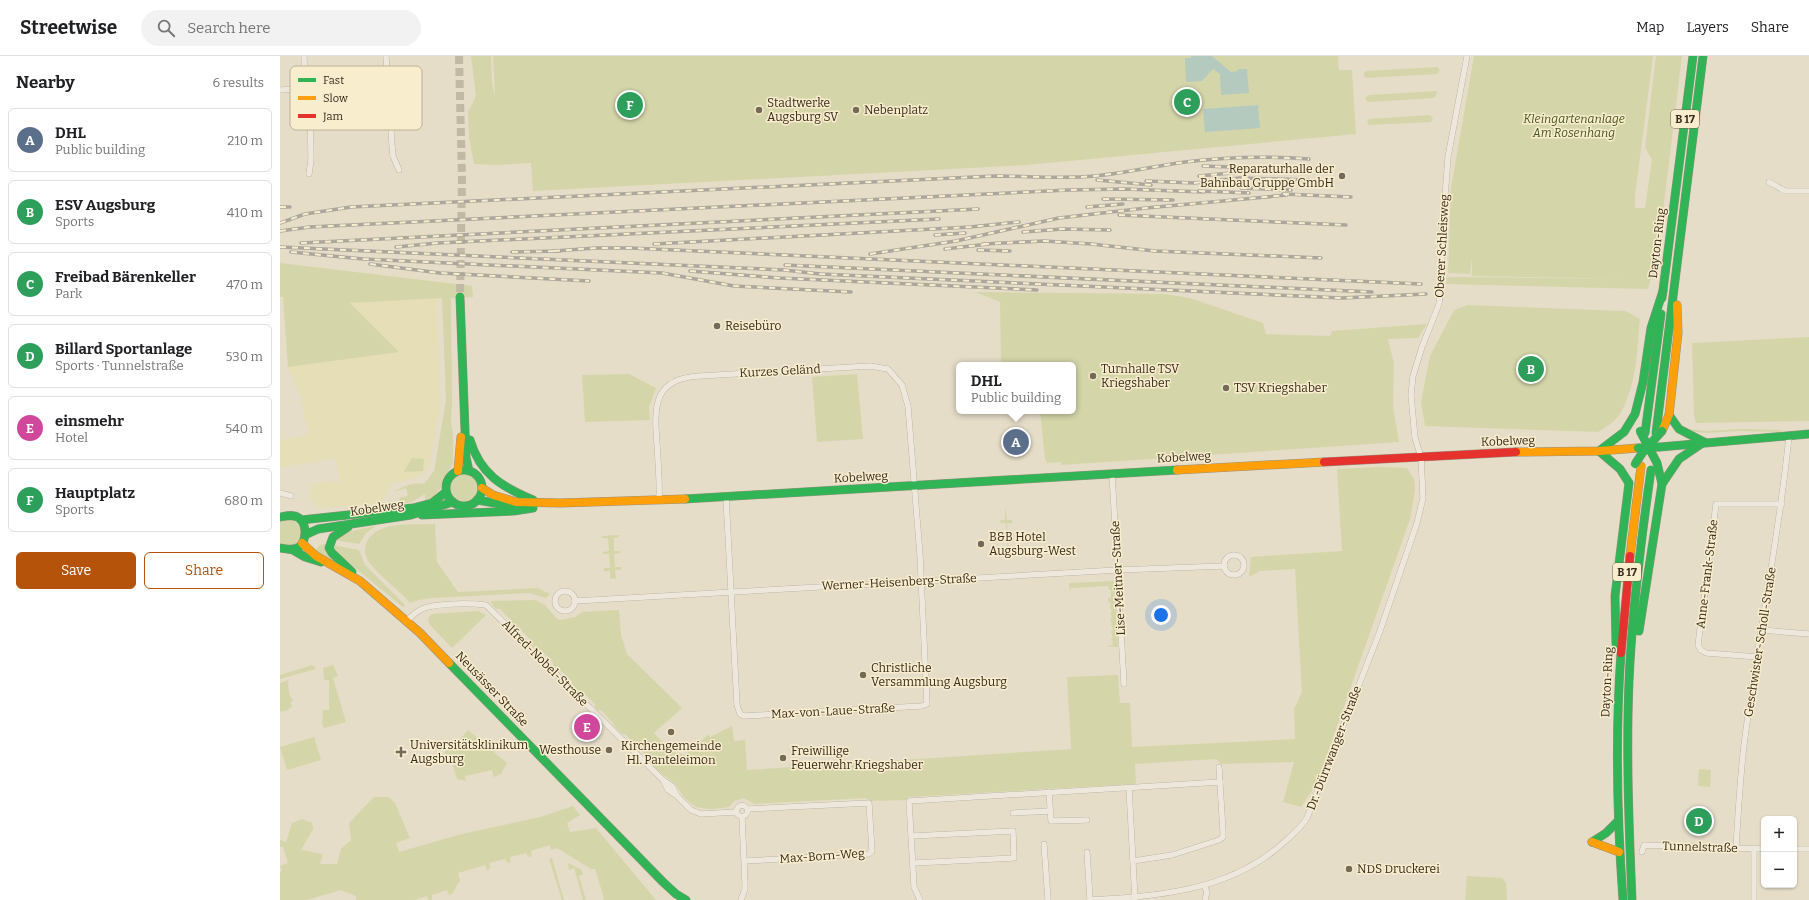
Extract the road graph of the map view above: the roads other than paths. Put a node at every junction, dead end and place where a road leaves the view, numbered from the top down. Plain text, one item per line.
1 (304, 56) edge
2 (386, 56) edge
3 (1466, 56) edge
4 (1693, 56) edge
5 (1703, 56) edge
6 (305, 66) edge
7 (387, 66) edge
8 (280, 90) edge
9 (290, 90) edge
10 (310, 130) edge
11 (391, 130) edge
12 (399, 170) dead end
13 (309, 174) dead end
14 (1769, 182) dead end
15 (1809, 191) edge
16 (1675, 288) junction
17 (1663, 292) junction
18 (460, 297) tunnel mouth
19 (464, 409) junction
20 (1635, 414) junction
21 (1669, 415) junction
22 (1642, 432) junction
23 (1659, 432) junction
24 (1809, 434) edge
25 (1789, 436) junction
26 (1704, 442) junction
27 (1649, 447) junction
28 (1599, 451) junction
29 (1421, 457) junction
30 (1638, 465) junction
31 (1651, 470) dead end
32 (458, 471) junction
33 (469, 471) junction
34 (1112, 473) junction
35 (1629, 483) junction
36 (1662, 484) junction
37 (914, 486) junction
38 (482, 488) junction
39 (280, 492) edge
40 (446, 492) junction
41 (292, 496) dead end
42 (726, 497) junction
43 (477, 500) junction
44 (659, 500) junction
45 (453, 502) junction
46 (1782, 504) junction
47 (536, 505) junction
48 (411, 515) junction
49 (280, 517) edge
50 (301, 520) junction
51 (359, 522) junction
52 (304, 539) junction
53 (280, 548) edge
54 (293, 550) junction
55 (331, 564) junction
56 (1224, 566) dead end
57 (1118, 570) junction
58 (360, 581) junction
59 (921, 581) junction
60 (730, 592) junction
61 (575, 601) dead end
62 (406, 621) junction
63 (1762, 630) junction
64 (1809, 634) edge
65 (1758, 657) junction
66 (1619, 679) junction
67 (1630, 680) junction
68 (1124, 684) dead end
69 (1220, 767) dead end
70 (1220, 782) junction
71 (1129, 788) junction
72 (1049, 792) junction
73 (748, 809) junction
74 (1050, 811) junction
75 (736, 812) junction
76 (1013, 813) dead end
77 (742, 817) junction
78 (1088, 820) dead end
79 (1618, 821) junction
80 (912, 836) junction
81 (1044, 844) dead end
82 (1736, 848) junction
83 (1754, 849) junction
84 (1761, 849) edge
85 (1797, 849) edge
86 (1809, 849) edge
87 (1087, 852) dead end
88 (1619, 852) junction
89 (1642, 852) dead end
90 (745, 861) junction
91 (1133, 862) junction
92 (914, 863) junction
93 (1204, 885) junction
94 (678, 897) edge
95 (1135, 898) edge
96 (686, 900) edge
97 (741, 900) edge
98 (920, 900) edge
99 (1048, 900) edge
100 (1090, 900) edge
101 (1098, 900) edge
102 (1205, 900) edge
103 (1623, 900) edge
104 (1632, 900) edge
105 (1754, 900) edge

1 - 6 street
2 - 7 street
3 - 29 street, Oberer Schleisweg
4 - 17 main road, Dayton-Ring / B 17
5 - 16 main road, Dayton-Ring / B 17
8 - 9 street
10 - 13 street
11 - 12 street
14 - 15 street
16 - 21 main road
16 - 23 main road, Dayton-Ring / B 17
17 - 20 main road
17 - 22 main road, Dayton-Ring / B 17
18 - 19 main road
19 - 32 main road
19 - 33 main road
19 - 47 main road
20 - 22 main road
20 - 28 main road
21 - 23 main road
21 - 26 main road
22 - 27 main road, bridge
23 - 27 main road, bridge
24 - 25 main road, Kobelweg
25 - 26 main road, Kobelweg
25 - 46 street, Geschwister-Scholl-Straße
26 - 27 main road, Kobelweg, bridge
26 - 36 main road
27 - 28 main road, Kobelweg, bridge
27 - 30 main road, bridge
27 - 36 main road, bridge
28 - 29 main road, Kobelweg
28 - 35 main road
29 - 34 main road, Kobelweg
29 - 93 street, Dr.-Dürrwanger-Straße
30 - 35 main road
30 - 66 main road, Dayton-Ring / B 17
31 - 67 main road, Dayton-Ring / B 17
32 - 33 main road
32 - 40 main road
33 - 38 main road
34 - 37 main road, Kobelweg
34 - 57 street, Lise-Meitner-Straße
35 - 66 main road
36 - 67 main road
37 - 42 main road, Kobelweg
37 - 44 street, Kurzes Geländ
37 - 59 street, Max-von-Laue-Straße
38 - 43 main road
38 - 47 main road, Kobelweg
39 - 41 street
40 - 45 main road
40 - 50 main road, Kobelweg
42 - 44 main road, Kobelweg
42 - 60 street, Max-von-Laue-Straße
43 - 45 main road
43 - 47 main road, Kobelweg
44 - 47 main road, Kobelweg
45 - 48 main road, Kobelweg
46 - 63 street, Geschwister-Scholl-Straße
46 - 65 street, Anne-Frank-Straße
47 - 48 main road
48 - 51 main road, Kobelweg
49 - 50 main road, Kobelweg
50 - 52 main road
51 - 52 main road, Kobelweg
51 - 58 main road
52 - 54 main road, Kobelweg
52 - 55 main road, Neusässer Straße
53 - 54 main road, Neusässer Straße
54 - 55 main road, Neusässer Straße
55 - 58 main road, Neusässer Straße
56 - 57 street, Werner-Heisenberg-Straße
57 - 59 street, Werner-Heisenberg-Straße
57 - 68 street, Lise-Meitner-Straße
58 - 62 main road, Neusässer Straße
59 - 60 street, Werner-Heisenberg-Straße
59 - 60 street, Max-von-Laue-Straße
60 - 61 street, Werner-Heisenberg-Straße
62 - 75 street, Alfred-Nobel-Straße
62 - 94 main road, Neusässer Straße
63 - 64 street
63 - 65 street, Geschwister-Scholl-Straße
65 - 82 street, Geschwister-Scholl-Straße
66 - 79 main road, Dayton-Ring / B 17
67 - 104 main road, Dayton-Ring / B 17
69 - 70 street
70 - 71 street
70 - 91 street
71 - 72 street
71 - 91 street
72 - 74 street
72 - 80 street
73 - 75 street, Alfred-Nobel-Straße
73 - 77 street
73 - 90 street, Max-Born-Weg
74 - 76 street
74 - 78 street
75 - 77 street
77 - 90 street
79 - 88 main road, Dayton-Ring / B 17
79 - 88 main road
80 - 92 street
80 - 92 street
81 - 99 street
82 - 83 street, Tunnelstraße
82 - 89 street, Tunnelstraße
83 - 84 street, Tunnelstraße
83 - 105 street
85 - 86 street
87 - 100 street, Dr.-Dürrwanger-Straße
88 - 103 main road, Dayton-Ring / B 17
90 - 97 street
91 - 95 street
92 - 98 street
93 - 95 street, Dr.-Dürrwanger-Straße
93 - 102 street
94 - 96 main road, Neusässer Straße
95 - 101 street, Dr.-Dürrwanger-Straße
100 - 101 street, Dr.-Dürrwanger-Straße

